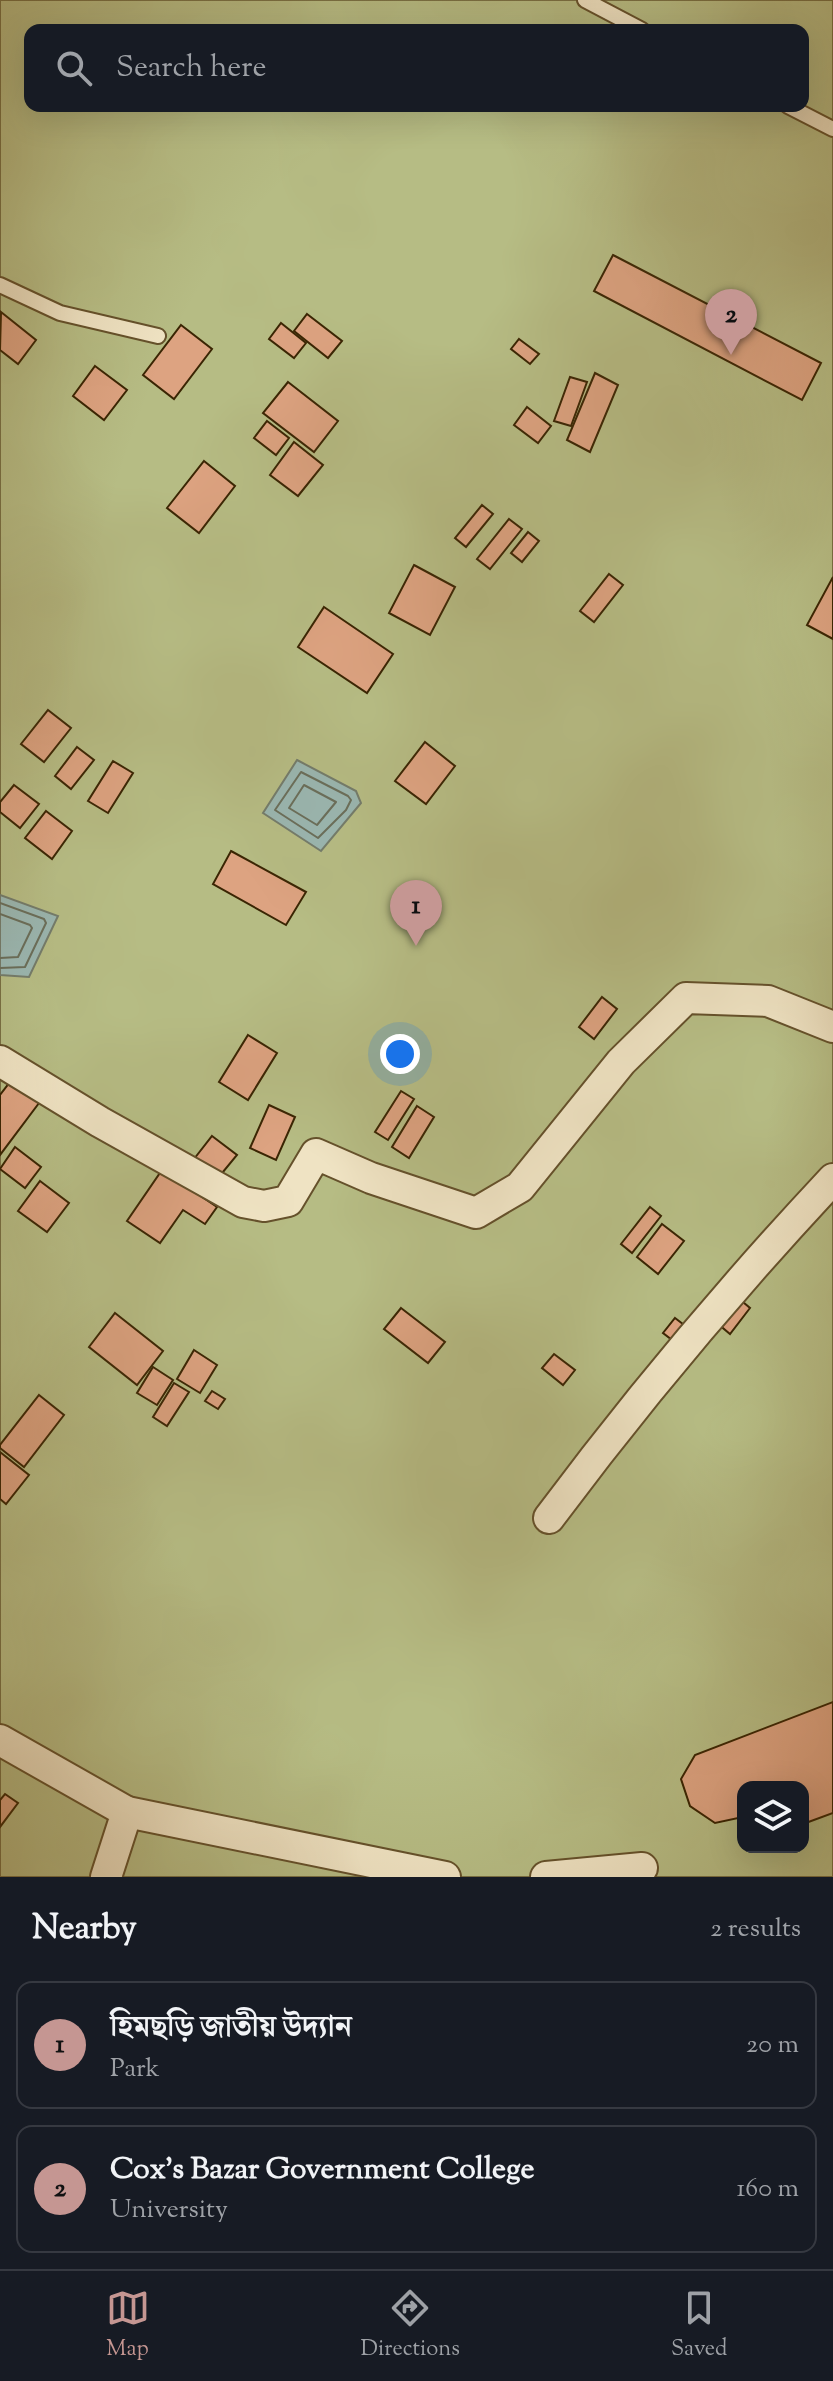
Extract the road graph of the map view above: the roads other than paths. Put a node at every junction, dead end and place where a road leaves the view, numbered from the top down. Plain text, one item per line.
1 (585, 0) edge
2 (631, 24) edge
3 (800, 112) edge
4 (833, 129) edge
5 (0, 285) edge
6 (158, 336) dead end
7 (833, 1027) edge
8 (0, 1061) edge
9 (833, 1179) edge
10 (549, 1518) dead end
11 (0, 1740) edge
12 (127, 1812) junction
13 (642, 1868) dead end
14 (106, 1877) edge
15 (445, 1877) edge
16 (546, 1877) edge

1 - 2 lane
3 - 4 lane
5 - 6 lane
7 - 8 street
9 - 10 street
11 - 12 street
12 - 14 street
12 - 15 street
13 - 16 street

